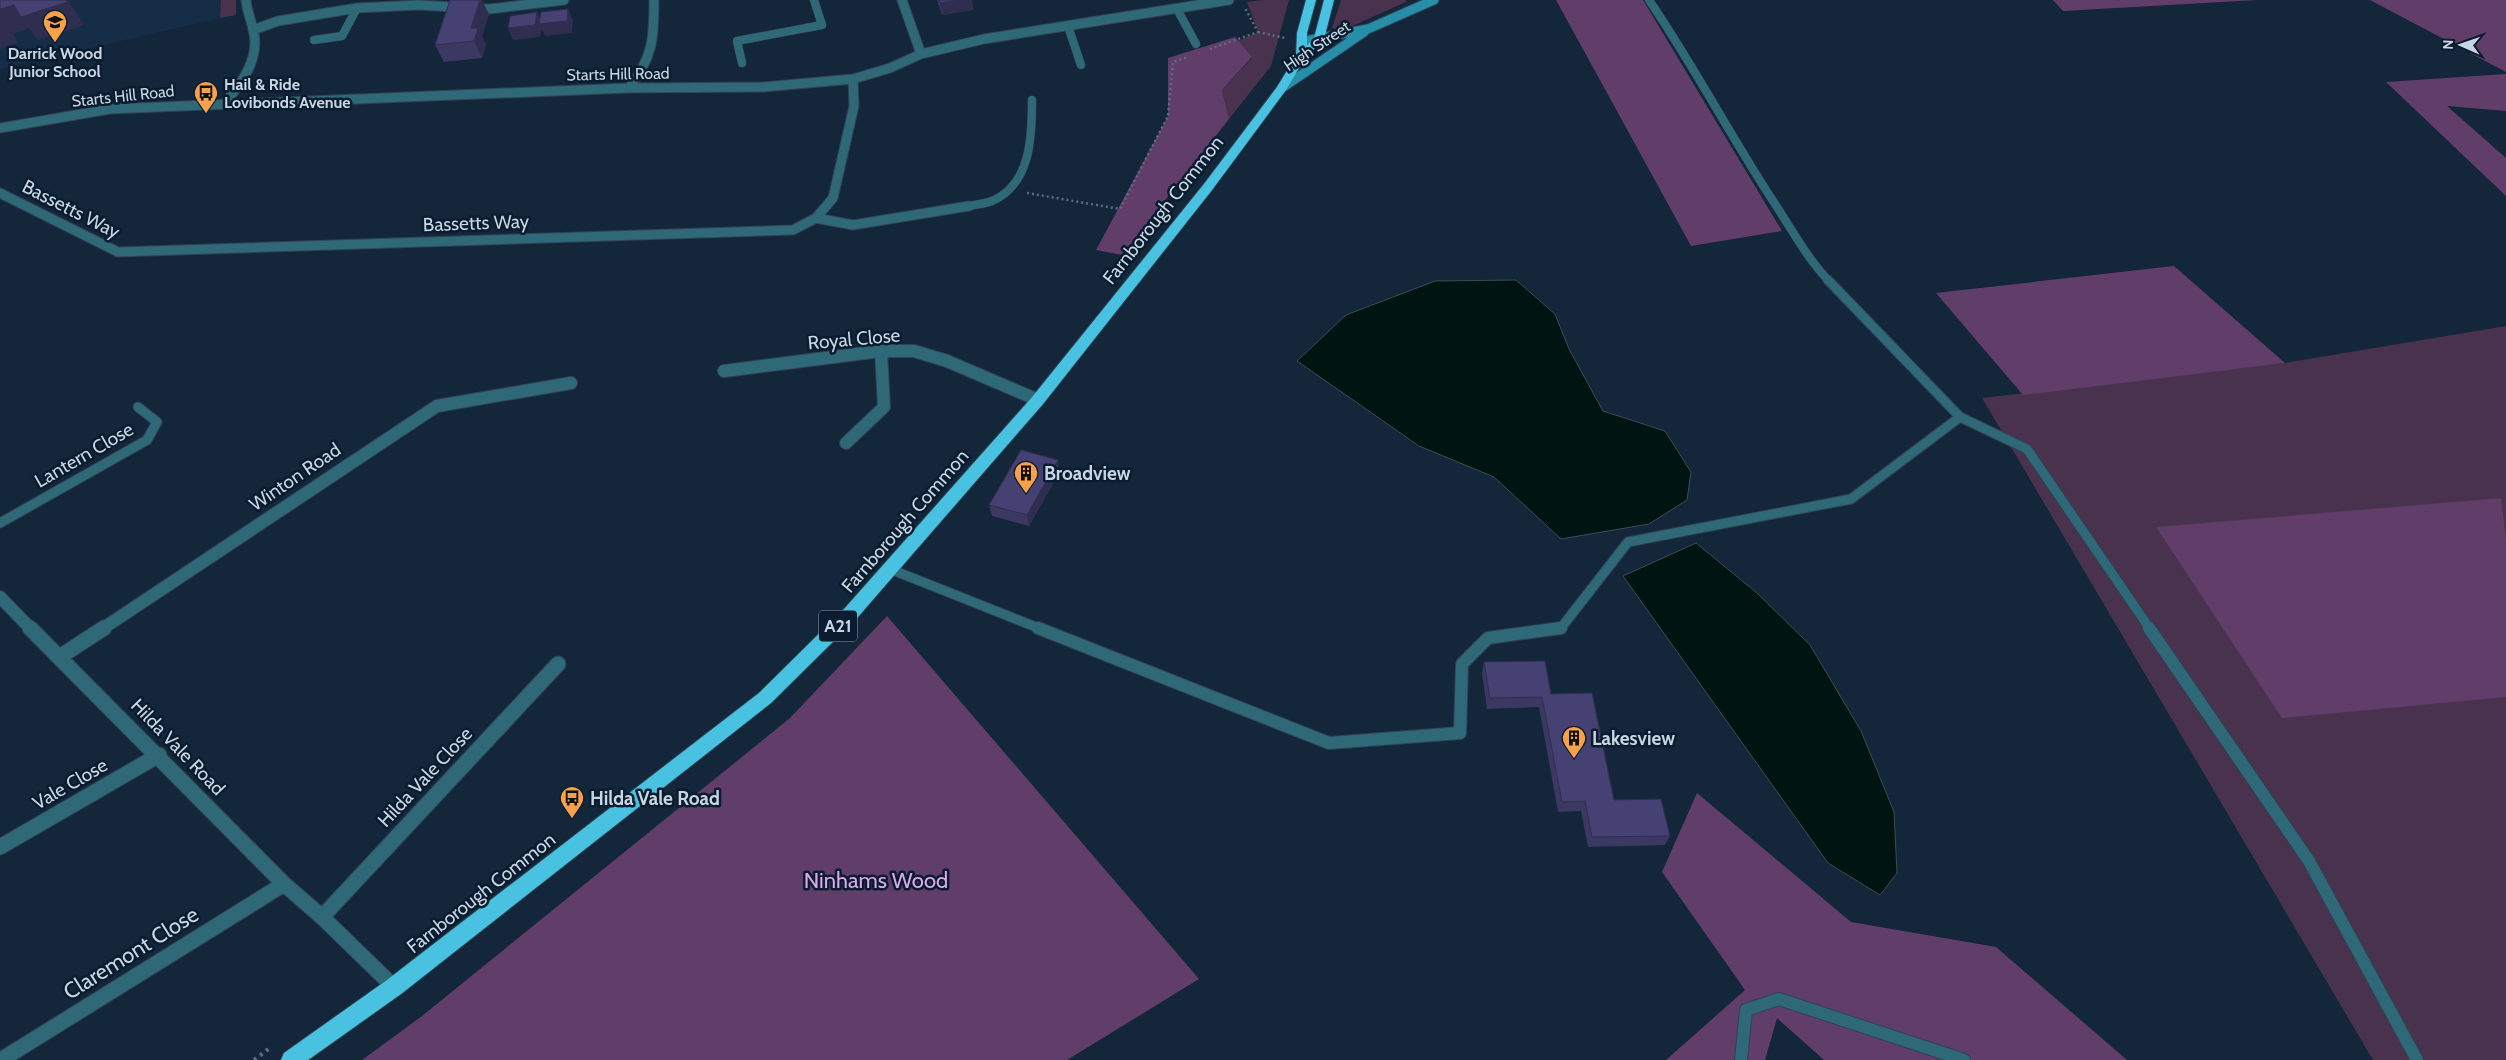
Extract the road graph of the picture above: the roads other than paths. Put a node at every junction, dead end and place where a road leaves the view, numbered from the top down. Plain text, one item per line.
1 (246, 0) edge
2 (564, 0) edge
3 (654, 0) edge
4 (814, 0) edge
5 (902, 0) edge
6 (1230, 0) edge
7 (1311, 0) edge
8 (1329, 0) edge
9 (1434, 0) edge
10 (1649, 0) edge
11 (377, 3) edge
12 (418, 3) edge
13 (1193, 3) edge
14 (358, 8) junction
15 (1177, 9) junction
16 (1068, 26) junction
17 (1368, 29) junction
18 (253, 30) junction
19 (1319, 39) junction
20 (314, 40) dead end
21 (1196, 44) dead end
22 (1301, 50) junction
23 (921, 54) junction
24 (742, 63) dead end
25 (1081, 65) dead end
26 (852, 79) junction
27 (629, 88) junction
28 (1282, 88) junction
29 (1032, 100) dead end
30 (225, 103) junction
31 (0, 128) edge
32 (0, 193) edge
33 (969, 206) joint
34 (816, 218) junction
35 (881, 351) junction
36 (724, 371) dead end
37 (571, 383) dead end
38 (1038, 400) junction
39 (138, 407) dead end
40 (1960, 417) junction
41 (846, 443) dead end
42 (0, 523) edge
43 (890, 568) junction
44 (0, 597) edge
45 (61, 656) junction
46 (558, 664) dead end
47 (159, 755) junction
48 (0, 847) edge
49 (284, 884) junction
50 (322, 917) junction
51 (394, 986) junction
52 (1, 1060) edge
53 (291, 1060) edge
54 (1741, 1060) edge
55 (1964, 1060) edge
56 (2417, 1060) edge

1 - 18 street
2 - 12 street
3 - 27 street
4 - 24 lane
5 - 23 street
6 - 13 street, Starts Hill Road
7 - 22 highway, Farnborough Common / A21
8 - 19 highway, Farnborough Common / A21
9 - 17 main road, High Street
10 - 40 lane
11 - 12 street
11 - 14 street
13 - 15 street, Starts Hill Road
14 - 18 street
14 - 20 lane
15 - 16 street, Starts Hill Road
15 - 21 lane
16 - 23 street, Starts Hill Road
16 - 25 lane
17 - 19 main road, High Street
17 - 28 main road, High Street
18 - 30 street
19 - 22 highway, Farnborough Common / A21
22 - 28 highway, Farnborough Common / A21
23 - 26 street, Starts Hill Road
26 - 27 street, Starts Hill Road
26 - 34 street, Bassetts Way
27 - 30 street, Starts Hill Road
28 - 38 highway, Farnborough Common / A21
29 - 33 lane
30 - 31 street, Starts Hill Road
32 - 34 street, Bassetts Way
33 - 34 street
35 - 36 street, Royal Close
35 - 38 street, Royal Close
35 - 41 street
37 - 45 street, Winton Road
38 - 43 highway, Farnborough Common / A21
39 - 42 lane, Lantern Close
40 - 43 lane
40 - 56 lane
43 - 51 highway, Farnborough Common / A21
44 - 45 street, Hilda Vale Road
45 - 47 street, Hilda Vale Road
46 - 50 street, Hilda Vale Close
47 - 48 street, Vale Close
47 - 49 street, Hilda Vale Road
49 - 50 street, Hilda Vale Road
49 - 52 street, Claremont Close
50 - 51 street, Hilda Vale Road
51 - 53 highway, Farnborough Common / A21
54 - 55 lane

